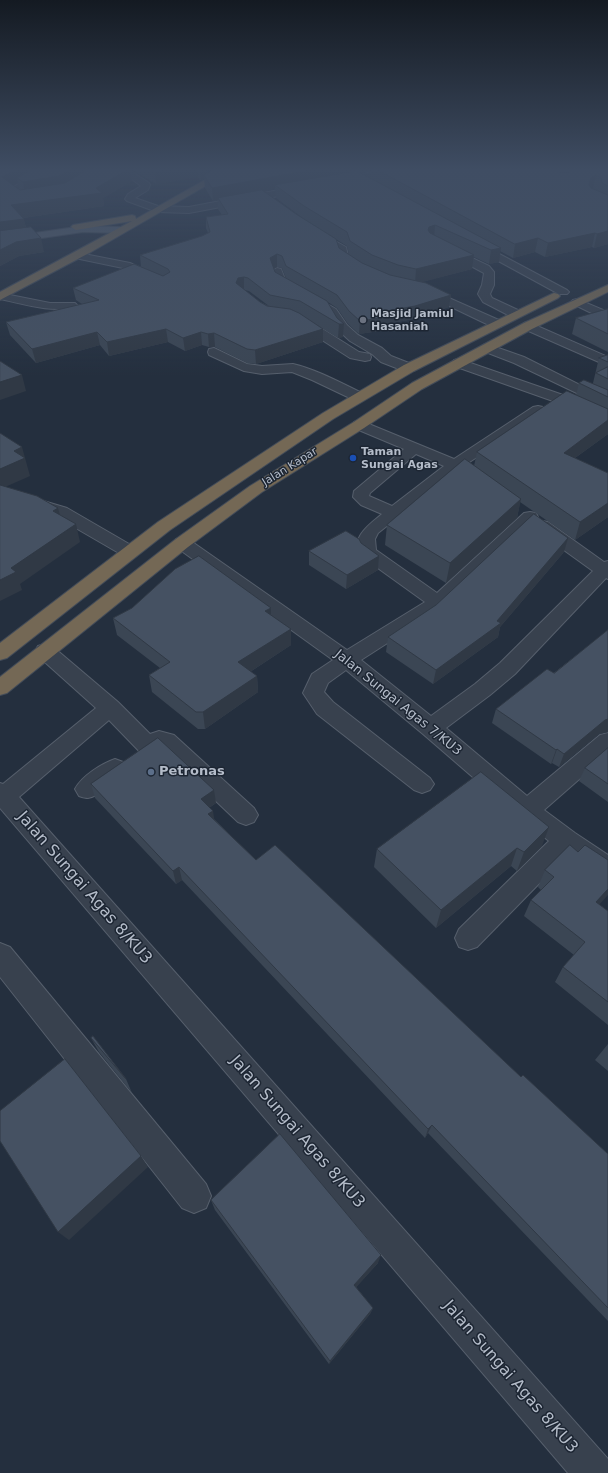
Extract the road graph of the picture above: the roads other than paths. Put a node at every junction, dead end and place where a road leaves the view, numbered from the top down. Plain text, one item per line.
1 (18, 238) edge
2 (100, 238) edge
3 (109, 238) edge
4 (326, 238) edge
5 (467, 239) edge
6 (105, 240) junction
7 (0, 241) edge
8 (440, 246) edge
9 (79, 256) junction
10 (277, 271) edge
11 (608, 274) edge
12 (373, 275) edge
13 (164, 284) edge
14 (416, 288) edge
15 (574, 288) junction
16 (608, 288) edge
17 (1, 297) edge
18 (577, 302) junction
19 (71, 305) edge
20 (516, 314) junction
21 (289, 316) edge
22 (608, 317) edge
23 (497, 324) junction
24 (528, 326) junction
25 (487, 348) junction
26 (214, 352) dead end
27 (386, 359) junction
28 (608, 362) edge
29 (459, 363) junction
30 (408, 368) junction
31 (359, 397) junction
32 (558, 398) junction
33 (608, 404) edge
34 (608, 424) edge
35 (359, 425) junction
36 (414, 448) junction
37 (455, 465) junction
38 (480, 483) edge
39 (18, 498) edge
40 (394, 513) junction
41 (182, 544) junction
42 (130, 552) junction
43 (606, 569) edge
44 (438, 602) junction
45 (45, 651) junction
46 (0, 652) edge
47 (347, 660) junction
48 (0, 688) edge
49 (110, 708) junction
50 (431, 728) junction
51 (608, 741) edge
52 (147, 745) junction
53 (422, 784) dead end
54 (87, 789) dead end
55 (2, 794) edge
56 (527, 810) junction
57 (246, 815) dead end
58 (566, 840) junction
59 (608, 868) edge
60 (468, 938) dead end
61 (0, 956) edge
62 (194, 1196) dead end
63 (594, 1473) edge

1 - 7 main road
2 - 6 highway
3 - 6 highway
4 - 12 street
5 - 15 street
6 - 9 highway
8 - 20 street
9 - 13 street
9 - 17 highway
10 - 27 street
11 - 15 highway, Jalan Kapar
14 - 23 street
15 - 20 highway, Jalan Kapar
16 - 18 highway, Jalan Kapar
17 - 19 street
18 - 22 street
18 - 24 highway, Jalan Kapar
20 - 23 highway, Jalan Kapar
21 - 27 street
23 - 30 highway, Jalan Kapar
24 - 25 highway, Jalan Kapar
24 - 28 street
25 - 29 highway, Jalan Kapar
25 - 33 street
26 - 31 street
27 - 30 street
29 - 32 street
29 - 35 highway, Jalan Kapar
30 - 31 highway, Jalan Kapar
31 - 42 highway, Jalan Kapar
32 - 34 street
32 - 37 street
35 - 36 street
35 - 41 highway, Jalan Kapar
36 - 37 street
36 - 40 street
37 - 38 street
37 - 40 street
39 - 42 street
40 - 44 street
41 - 45 highway, Jalan Kapar
41 - 47 street, Jalan Sungai Agas 7/KU3
42 - 46 highway, Jalan Kapar
43 - 44 street
43 - 50 street
44 - 47 street
45 - 48 highway, Jalan Kapar
45 - 49 street
47 - 50 street, Jalan Sungai Agas 7/KU3
47 - 53 street
49 - 52 street
49 - 55 street
50 - 56 street, Jalan Sungai Agas 7/KU3
51 - 56 street
52 - 54 street
52 - 57 street
55 - 63 street, Jalan Sungai Agas 8/KU3
56 - 58 street, Jalan Sungai Agas 7/KU3
58 - 59 street, Jalan Sungai Agas 7/KU3
58 - 60 street
61 - 62 street

